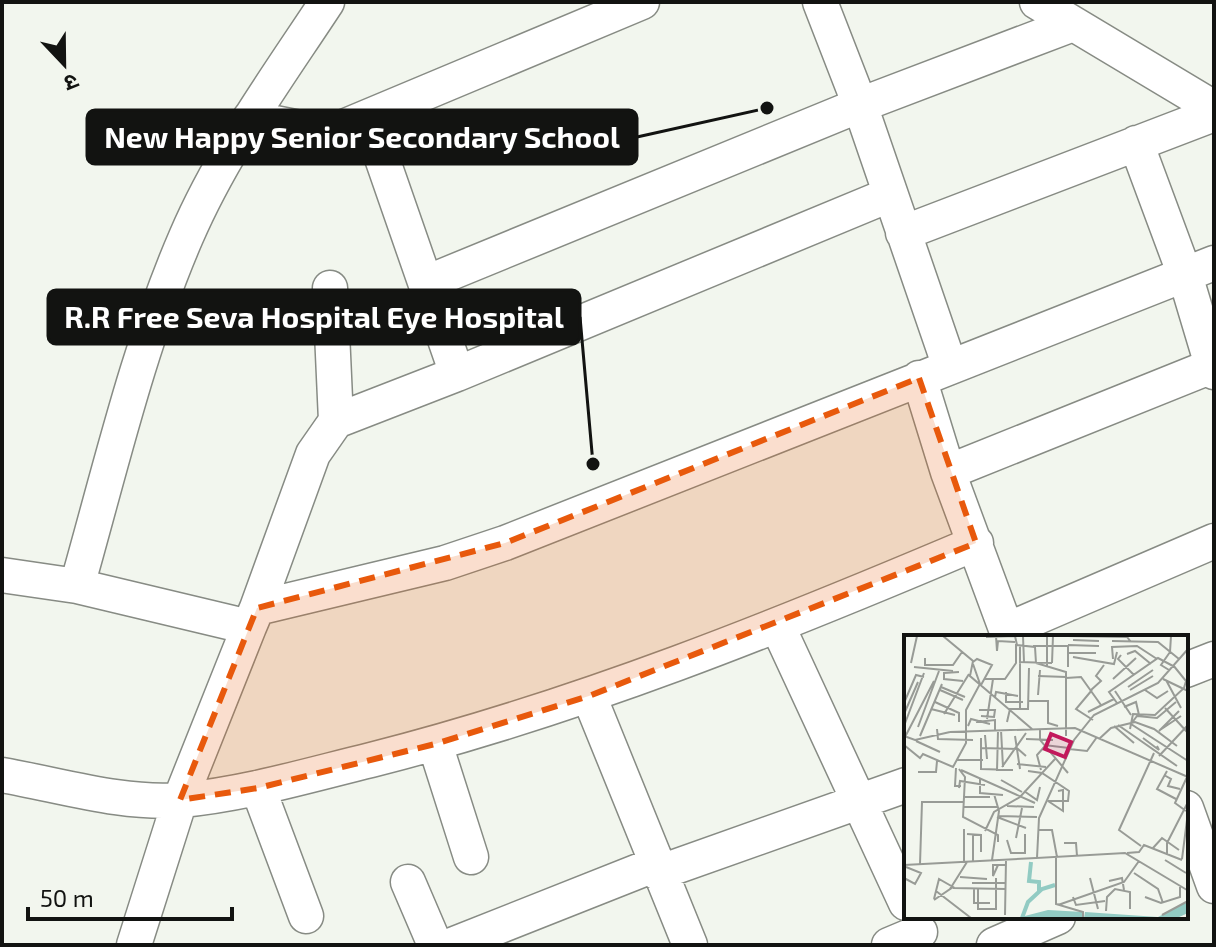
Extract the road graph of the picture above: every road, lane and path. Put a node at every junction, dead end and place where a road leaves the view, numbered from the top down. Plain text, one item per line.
1 (327, 2) edge
2 (642, 2) edge
3 (820, 2) edge
4 (1037, 2) edge
5 (1073, 24) junction
6 (860, 105) junction
7 (1214, 111) edge
8 (250, 118) junction
9 (368, 118) junction
10 (1136, 143) junction
11 (889, 195) junction
12 (903, 233) junction
13 (1200, 269) edge
14 (426, 283) junction
15 (330, 288) dead end
16 (1213, 369) edge
17 (934, 372) junction
18 (457, 374) junction
19 (336, 421) junction
20 (948, 472) junction
21 (1214, 541) edge
22 (976, 543) junction
23 (2, 575) edge
24 (77, 586) junction
25 (253, 617) junction
26 (778, 627) junction
27 (1008, 633) edge
28 (1214, 659) edge
29 (1188, 669) edge
30 (589, 696) junction
31 (435, 744) junction
32 (2, 775) edge
33 (904, 786) edge
34 (258, 788) junction
35 (180, 800) junction
36 (858, 804) junction
37 (1188, 814) edge
38 (1201, 854) edge
39 (471, 857) dead end
40 (656, 869) junction
41 (408, 882) dead end
42 (1214, 886) edge
43 (904, 898) edge
44 (306, 916) dead end
45 (1053, 919) edge
46 (917, 924) edge
47 (134, 945) edge
48 (435, 945) edge
49 (452, 945) edge
50 (690, 945) edge
51 (889, 945) edge
52 (994, 945) edge

1 - 8 street
2 - 9 street
3 - 6 street
4 - 5 street
5 - 6 street
5 - 7 street
6 - 11 street
6 - 14 street
7 - 10 street
8 - 9 street
8 - 24 street
9 - 14 street
10 - 12 street
10 - 13 street
11 - 12 street
11 - 18 street
12 - 17 street
13 - 16 street
13 - 17 street
14 - 18 street
15 - 19 street
16 - 20 street
17 - 20 street
17 - 25 street
18 - 19 street
19 - 25 street
20 - 22 street
21 - 27 street
22 - 26 street
22 - 27 street
23 - 24 street
24 - 25 street
25 - 35 street
26 - 30 street
26 - 36 street
28 - 29 street
30 - 31 street
30 - 40 street
31 - 34 street
31 - 39 street
32 - 35 street
33 - 36 street
34 - 35 street
34 - 44 street
35 - 47 street
36 - 40 street
36 - 43 street
37 - 38 street
38 - 42 street
40 - 49 street
40 - 50 street
41 - 48 street
45 - 52 street
46 - 51 street

